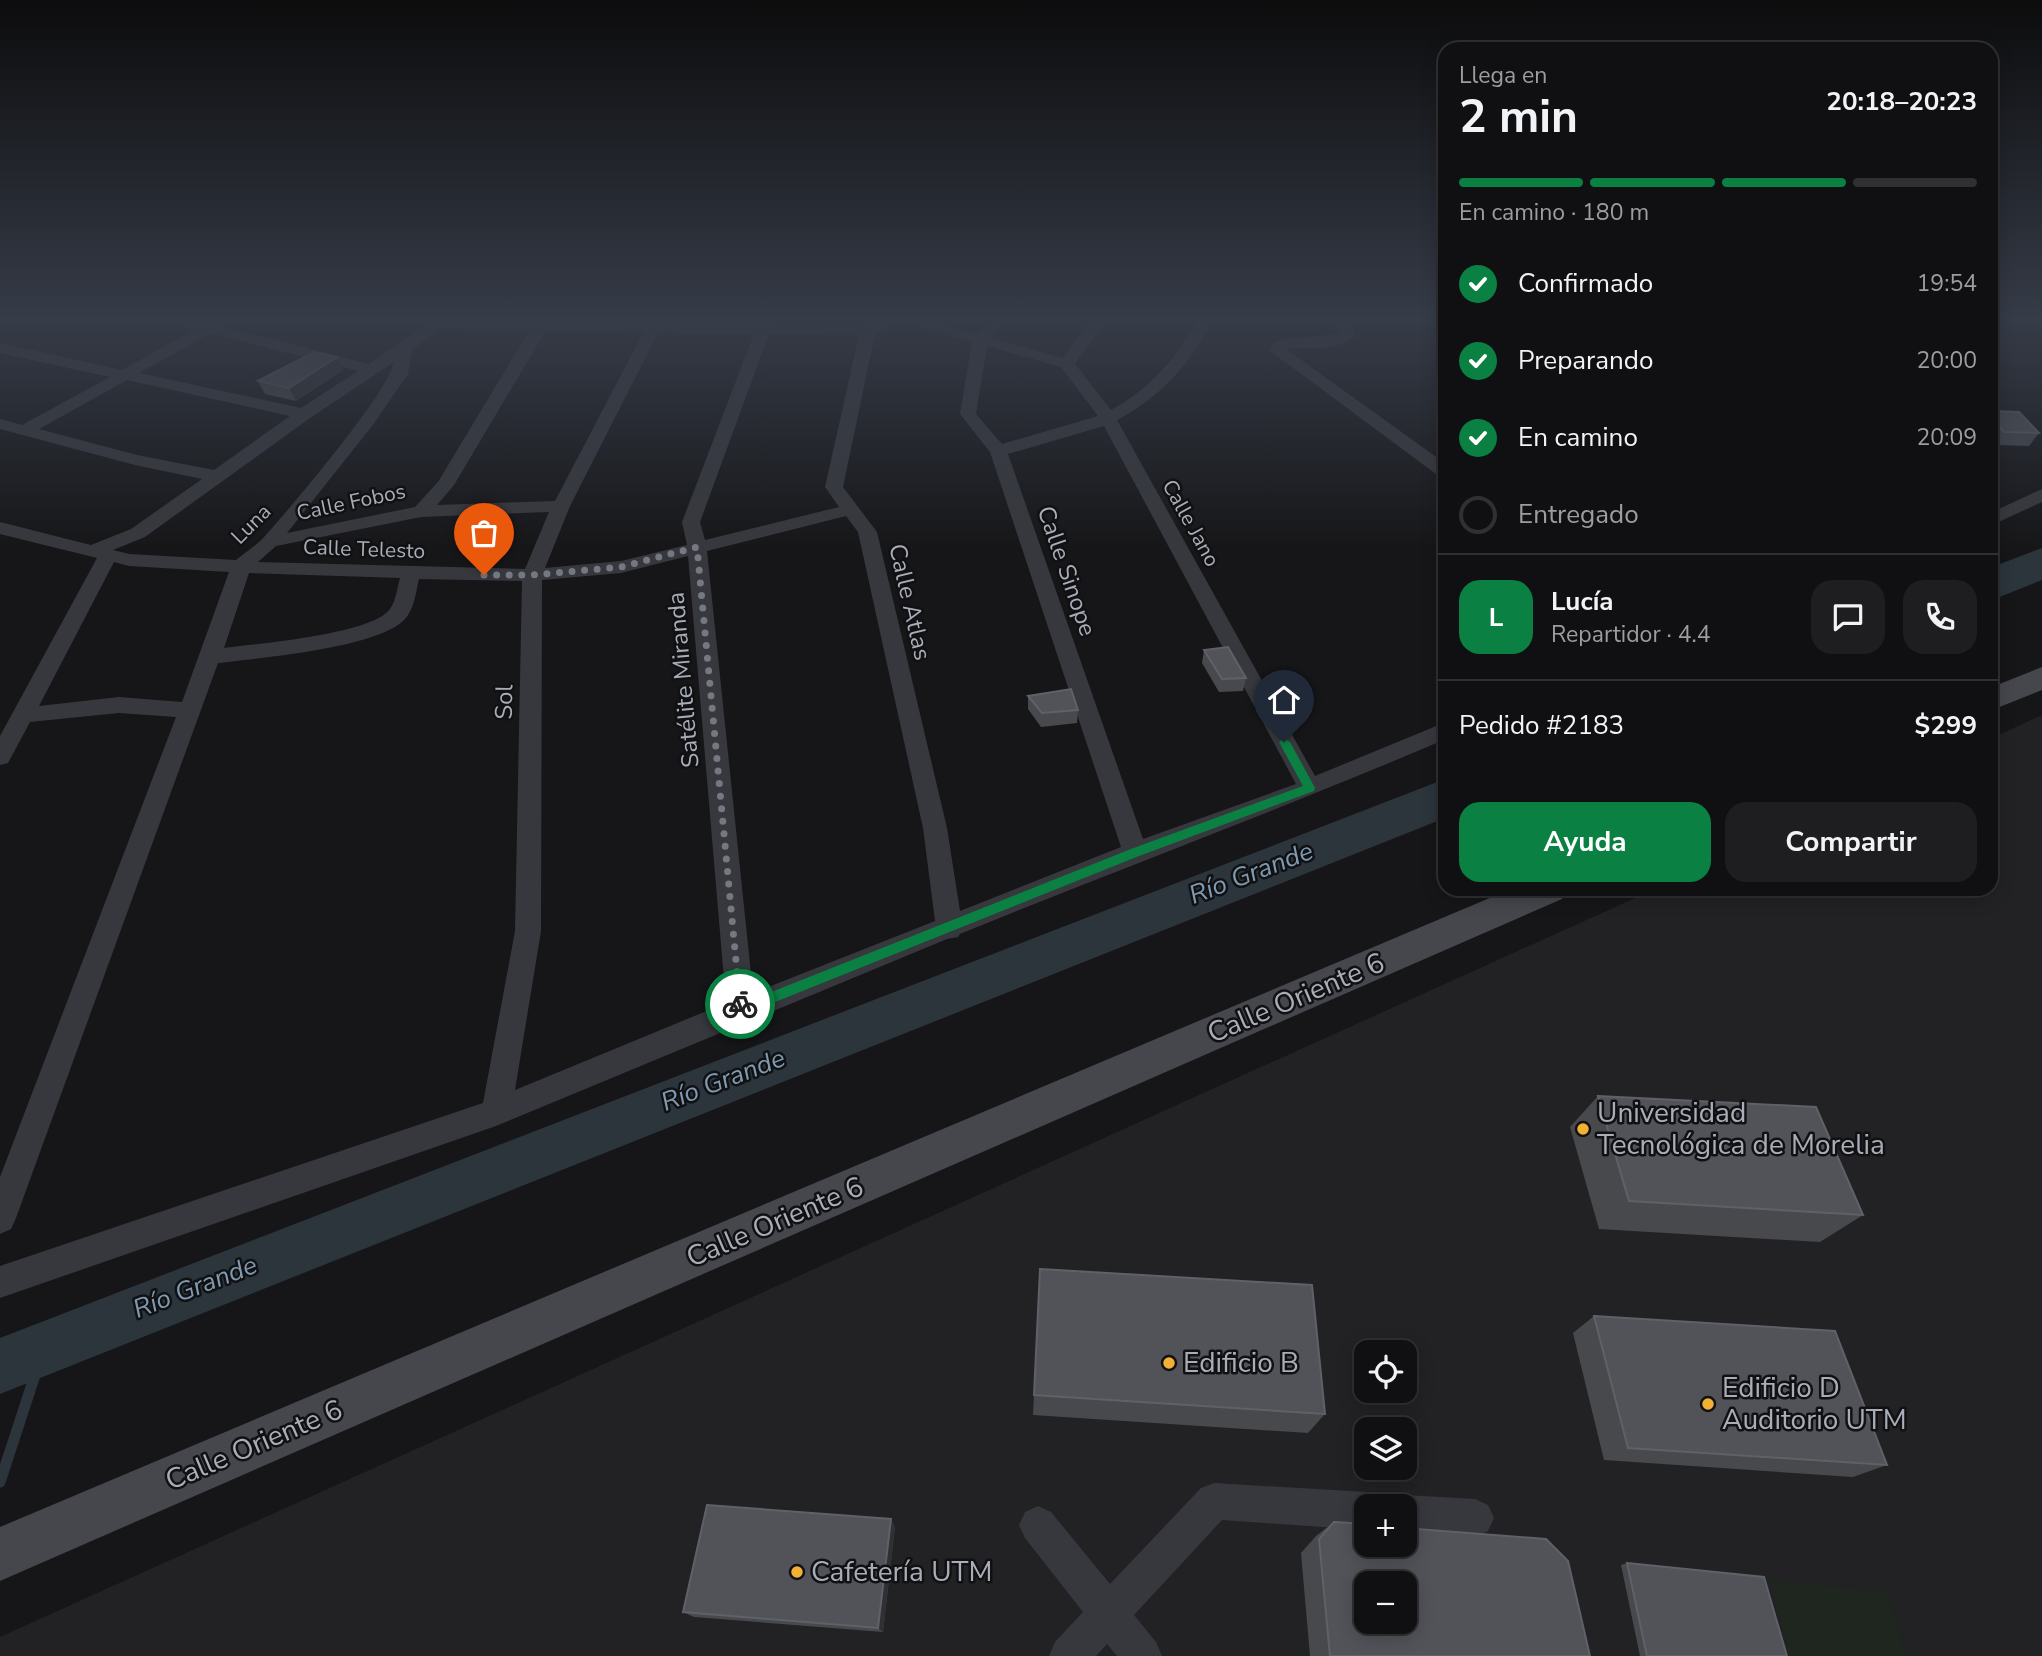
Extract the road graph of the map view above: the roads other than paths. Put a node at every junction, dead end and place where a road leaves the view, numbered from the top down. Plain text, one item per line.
1 (85, 395) edge
2 (222, 395) edge
3 (331, 395) edge
4 (385, 395) edge
5 (499, 395) edge
6 (618, 395) edge
7 (739, 395) edge
8 (854, 395) edge
9 (971, 395) edge
10 (1091, 395) edge
11 (1143, 395) edge
12 (1339, 395) edge
13 (304, 414) junction
14 (1108, 418) junction
15 (0, 424) edge
16 (23, 431) junction
17 (998, 451) junction
18 (1438, 467) edge
19 (216, 476) junction
20 (445, 485) junction
21 (2042, 495) edge
22 (502, 506) junction
23 (561, 506) junction
24 (849, 510) junction
25 (421, 511) junction
26 (1998, 516) edge
27 (0, 528) edge
28 (138, 533) junction
29 (270, 542) junction
30 (697, 547) junction
31 (101, 554) junction
32 (130, 560) junction
33 (241, 566) junction
34 (411, 574) junction
35 (532, 575) junction
36 (210, 657) junction
37 (2042, 678) edge
38 (1998, 696) edge
39 (190, 710) junction
40 (23, 715) junction
41 (1438, 733) edge
42 (0, 757) edge
43 (1310, 788) junction
44 (1135, 852) junction
45 (1533, 896) edge
46 (949, 929) junction
47 (741, 1010) junction
48 (496, 1112) junction
49 (0, 1218) edge
50 (0, 1282) edge
51 (1354, 1510) edge
52 (1417, 1515) edge
53 (1475, 1518) dead end
54 (1038, 1525) dead end
55 (0, 1554) edge
56 (1109, 1614) junction
57 (1069, 1656) edge
58 (1142, 1656) edge

1 - 16 street
2 - 13 street
3 - 13 street
4 - 29 street, Luna
5 - 20 street, Calle Fobos
6 - 23 street, Sol
7 - 30 street, Satélite Miranda
8 - 24 street, Calle Atlas
9 - 17 street, Calle Sinope
10 - 14 street, Calle Jano
11 - 14 street
12 - 18 street
13 - 19 street
14 - 17 street
14 - 43 street, Calle Jano
15 - 16 street
16 - 19 street
17 - 44 street, Calle Sinope
19 - 28 street
20 - 22 street
20 - 25 street, Calle Fobos
21 - 26 street
22 - 23 street
22 - 25 street
23 - 35 street, Sol
24 - 30 street, Calle Telesto
24 - 46 street, Calle Atlas
25 - 29 street, Calle Fobos
27 - 31 street, Calle Telesto
28 - 31 street
28 - 32 street
29 - 33 street, Luna
30 - 35 street, Calle Telesto
30 - 47 street, Satélite Miranda
31 - 32 street, Calle Telesto
31 - 40 street
32 - 33 street, Calle Telesto
33 - 34 street, Calle Telesto
33 - 36 street
34 - 35 street, Calle Telesto
34 - 36 street
35 - 48 street, Sol
36 - 39 street
37 - 38 main road
39 - 40 street
39 - 49 street
40 - 42 street
41 - 43 street
43 - 44 street
44 - 46 street
45 - 55 main road, Calle Oriente 6
46 - 47 street
47 - 48 street
48 - 50 street
51 - 56 street
52 - 53 street
54 - 56 street
56 - 57 street
56 - 58 street

